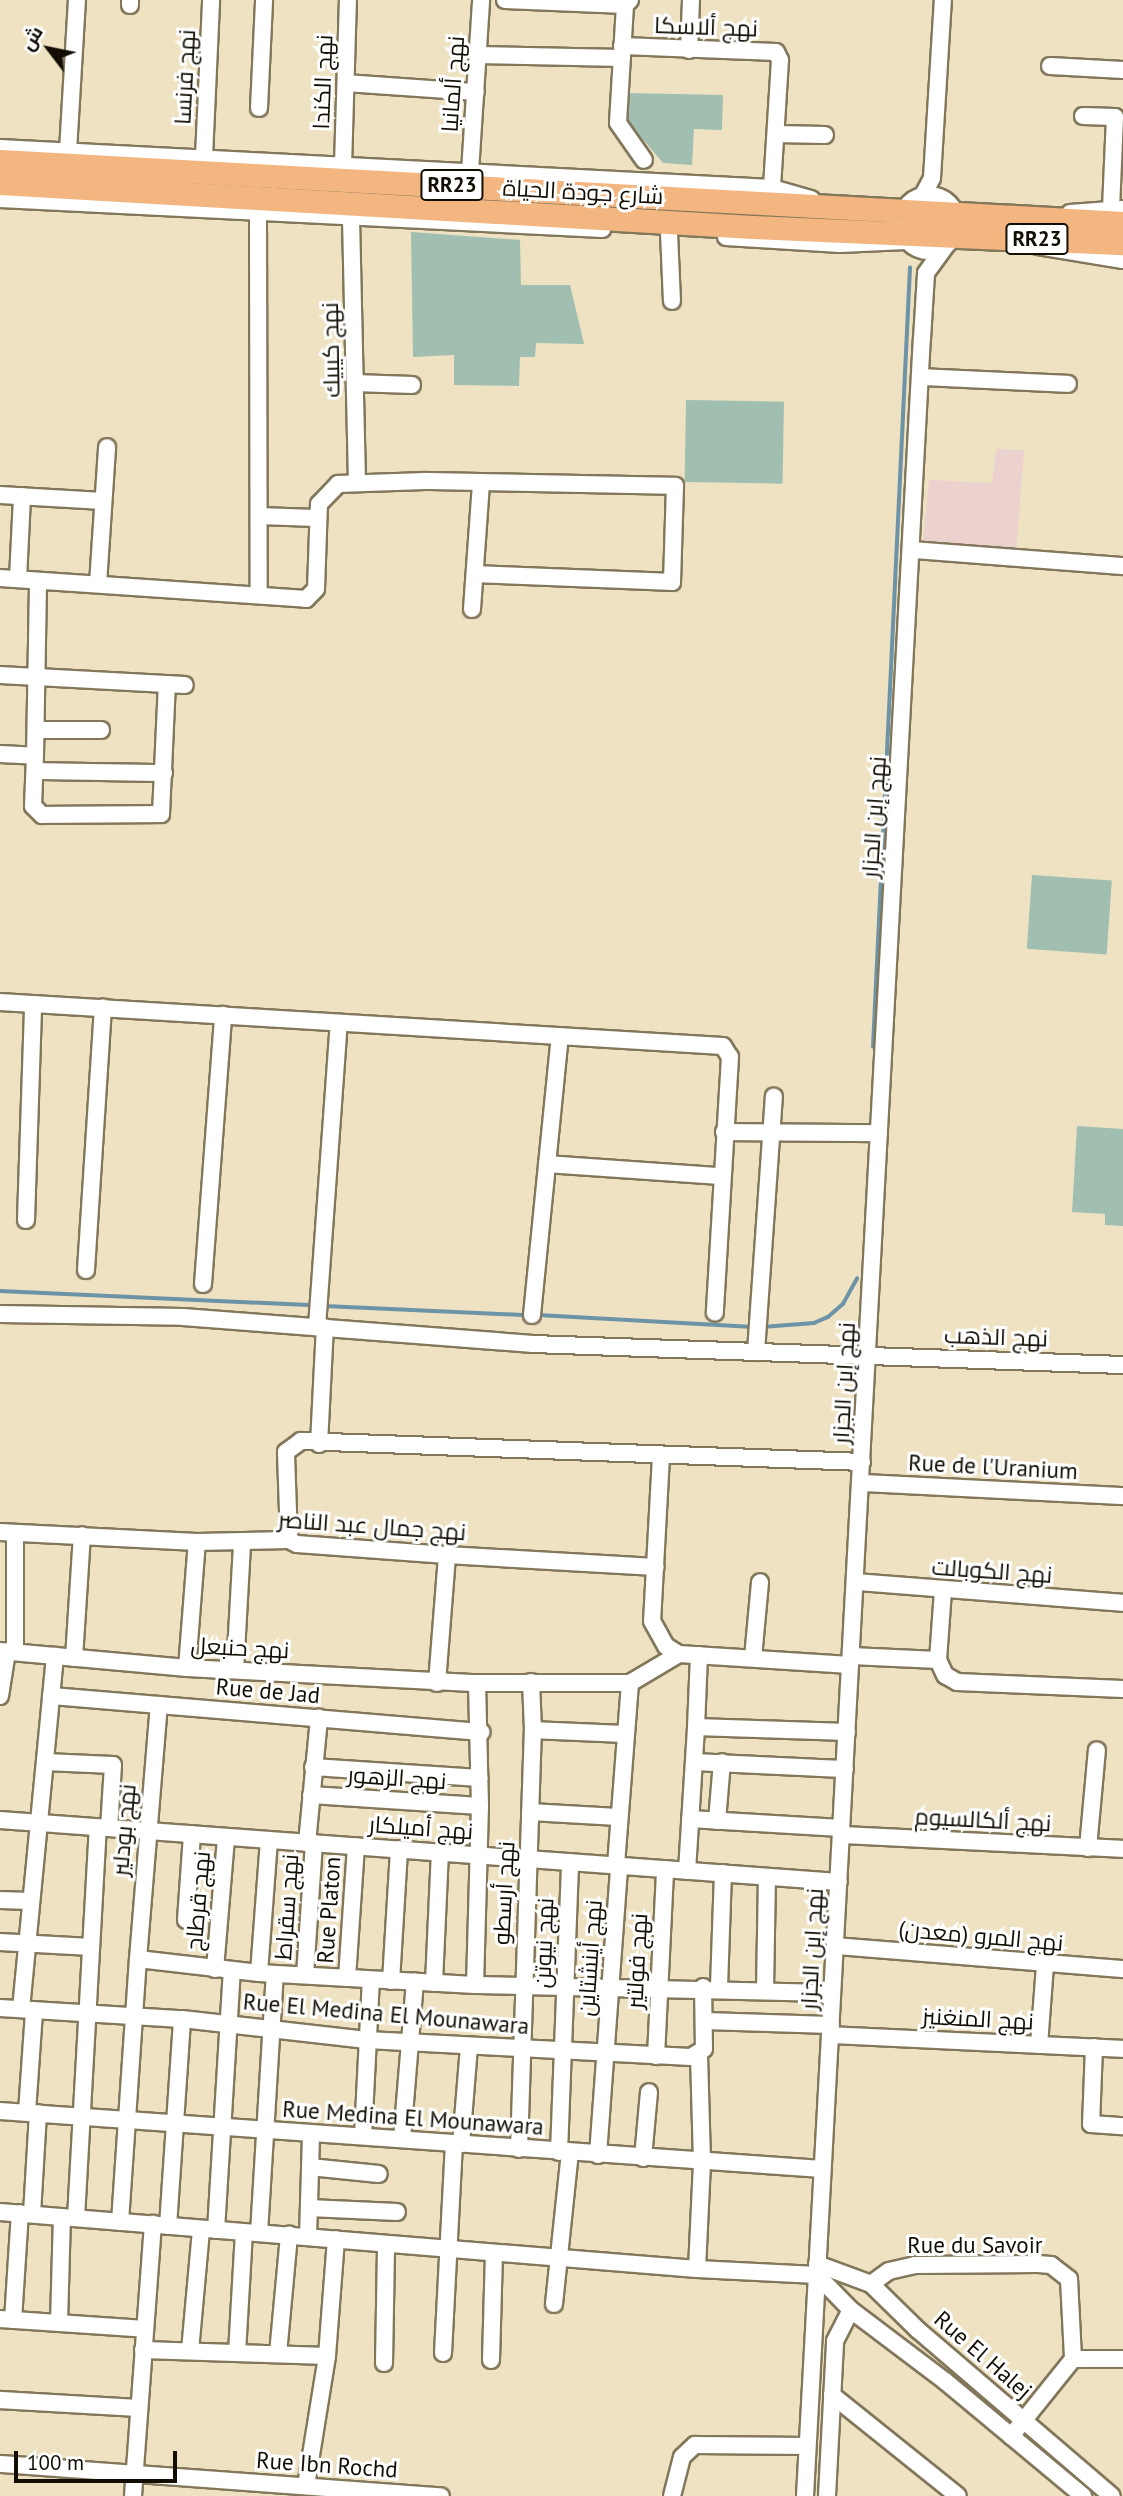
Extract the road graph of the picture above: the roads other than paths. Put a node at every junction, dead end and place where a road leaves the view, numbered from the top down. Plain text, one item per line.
1 (76, 0) edge
2 (211, 0) edge
3 (264, 0) edge
4 (348, 0) edge
5 (481, 0) edge
6 (505, 0) edge
7 (691, 0) edge
8 (943, 0) edge
9 (587, 2) edge
10 (627, 3) edge
11 (690, 50) junction
12 (622, 52) junction
13 (478, 55) junction
14 (1050, 66) dead end
15 (1123, 70) edge
16 (346, 83) junction
17 (476, 92) junction
18 (259, 108) dead end
19 (1083, 116) dead end
20 (776, 134) junction
21 (825, 135) dead end
22 (0, 148) edge
23 (68, 151) junction
24 (204, 157) junction
25 (644, 160) dead end
26 (0, 161) edge
27 (343, 166) junction
28 (470, 172) junction
29 (932, 178) junction
30 (0, 183) edge
31 (772, 188) junction
32 (923, 195) junction
33 (0, 199) edge
34 (948, 205) junction
35 (843, 209) junction
36 (258, 212) junction
37 (1119, 214) edge
38 (351, 218) junction
39 (669, 233) junction
40 (908, 234) junction
41 (1020, 238) junction
42 (949, 241) junction
43 (1123, 243) edge
44 (1123, 260) edge
45 (926, 273) junction
46 (672, 301) dead end
47 (921, 377) junction
48 (355, 383) junction
49 (1068, 384) dead end
50 (412, 385) dead end
51 (107, 447) dead end
52 (357, 482) junction
53 (481, 482) junction
54 (0, 495) edge
55 (22, 496) junction
56 (103, 501) junction
57 (259, 516) junction
58 (316, 518) junction
59 (913, 550) junction
60 (1123, 566) edge
61 (475, 573) junction
62 (0, 578) edge
63 (18, 579) junction
64 (38, 581) junction
65 (98, 584) junction
66 (259, 595) junction
67 (472, 610) dead end
68 (0, 675) edge
69 (36, 676) junction
70 (167, 684) junction
71 (185, 685) dead end
72 (36, 730) junction
73 (101, 730) dead end
74 (0, 754) edge
75 (35, 763) junction
76 (164, 773) junction
77 (0, 1002) edge
78 (33, 1004) junction
79 (103, 1008) junction
80 (223, 1016) junction
81 (339, 1023) junction
82 (560, 1036) junction
83 (774, 1097) dead end
84 (724, 1132) junction
85 (772, 1132) junction
86 (879, 1132) junction
87 (547, 1164) junction
88 (720, 1176) junction
89 (26, 1220) dead end
90 (86, 1270) dead end
91 (203, 1284) dead end
92 (715, 1313) dead end
93 (0, 1314) edge
94 (532, 1315) dead end
95 (320, 1316) junction
96 (756, 1352) junction
97 (868, 1354) junction
98 (1123, 1365) edge
99 (318, 1444) junction
100 (661, 1456) junction
101 (862, 1462) junction
102 (862, 1483) junction
103 (1123, 1496) edge
104 (8, 1533) edge
105 (82, 1535) junction
106 (289, 1539) junction
107 (197, 1542) junction
108 (242, 1543) junction
109 (447, 1555) junction
110 (8, 1562) edge
111 (656, 1567) junction
112 (760, 1582) dead end
113 (857, 1582) junction
114 (943, 1591) junction
115 (1123, 1603) edge
116 (7, 1652) edge
117 (679, 1654) junction
118 (699, 1655) junction
119 (55, 1656) junction
120 (74, 1658) junction
121 (753, 1658) junction
122 (851, 1660) junction
123 (938, 1660) junction
124 (187, 1668) junction
125 (234, 1670) junction
126 (531, 1682) junction
127 (437, 1683) junction
128 (477, 1683) junction
129 (630, 1683) junction
130 (1123, 1689) edge
131 (0, 1696) edge
132 (51, 1696) junction
133 (159, 1705) junction
134 (319, 1718) junction
135 (696, 1727) junction
136 (533, 1730) junction
137 (481, 1732) junction
138 (846, 1732) junction
139 (623, 1734) junction
140 (1097, 1750) dead end
141 (45, 1762) junction
142 (694, 1762) junction
143 (722, 1762) junction
144 (313, 1767) junction
145 (845, 1769) junction
146 (480, 1778) junction
147 (311, 1795) junction
148 (480, 1806) junction
149 (530, 1812) junction
150 (618, 1817) junction
151 (690, 1819) junction
152 (0, 1820) edge
153 (717, 1821) junction
154 (38, 1823) junction
155 (104, 1828) junction
156 (146, 1831) junction
157 (841, 1831) junction
158 (192, 1834) junction
159 (226, 1837) junction
160 (269, 1840) junction
161 (310, 1843) junction
162 (356, 1846) junction
163 (1088, 1848) junction
164 (1123, 1849) edge
165 (399, 1850) junction
166 (440, 1853) junction
167 (479, 1856) junction
168 (528, 1859) junction
169 (570, 1862) junction
170 (617, 1866) junction
171 (665, 1869) junction
172 (687, 1871) junction
173 (723, 1873) junction
174 (767, 1877) junction
175 (839, 1882) junction
176 (0, 1900) edge
177 (30, 1901) junction
178 (186, 1920) dead end
179 (0, 1942) edge
180 (25, 1944) junction
181 (836, 1946) junction
182 (91, 1953) junction
183 (138, 1959) junction
184 (1045, 1965) junction
185 (215, 1969) junction
186 (1123, 1969) edge
187 (232, 1970) junction
188 (267, 1974) junction
189 (305, 1975) junction
190 (346, 1978) junction
191 (371, 1980) junction
192 (391, 1981) junction
193 (415, 1982) junction
194 (434, 1983) junction
195 (475, 1985) junction
196 (522, 1987) junction
197 (711, 1987) junction
198 (565, 1988) junction
199 (610, 1988) junction
200 (657, 1988) junction
201 (765, 1990) junction
202 (832, 1993) junction
203 (0, 2008) edge
204 (28, 2011) junction
205 (87, 2015) junction
206 (133, 2018) junction
207 (183, 2020) junction
208 (705, 2021) junction
209 (226, 2024) junction
210 (272, 2030) junction
211 (831, 2030) junction
212 (367, 2040) junction
213 (409, 2042) junction
214 (1039, 2045) junction
215 (469, 2046) junction
216 (521, 2048) junction
217 (1094, 2048) junction
218 (1123, 2049) edge
219 (565, 2050) junction
220 (607, 2053) junction
221 (699, 2055) junction
222 (656, 2056) junction
223 (649, 2092) dead end
224 (0, 2111) edge
225 (33, 2112) junction
226 (81, 2116) junction
227 (128, 2118) junction
228 (176, 2122) junction
229 (220, 2124) junction
230 (1123, 2126) edge
231 (264, 2129) junction
232 (312, 2133) junction
233 (363, 2136) junction
234 (402, 2139) junction
235 (458, 2144) junction
236 (519, 2149) junction
237 (564, 2152) junction
238 (598, 2155) junction
239 (643, 2158) junction
240 (702, 2162) junction
241 (310, 2167) junction
242 (822, 2169) junction
243 (379, 2174) dead end
244 (309, 2208) junction
245 (0, 2212) edge
246 (397, 2212) dead end
247 (26, 2214) junction
248 (69, 2217) junction
249 (120, 2221) junction
250 (160, 2225) junction
251 (209, 2230) junction
252 (252, 2233) junction
253 (289, 2235) junction
254 (308, 2237) junction
255 (336, 2239) junction
256 (386, 2244) junction
257 (447, 2250) junction
258 (494, 2253) junction
259 (556, 2257) junction
260 (697, 2269) junction
261 (817, 2269) junction
262 (871, 2284) junction
263 (554, 2304) dead end
264 (850, 2310) junction
265 (6, 2320) edge
266 (58, 2323) junction
267 (145, 2329) junction
268 (143, 2350) junction
269 (190, 2351) junction
270 (237, 2353) junction
271 (443, 2353) dead end
272 (278, 2354) junction
273 (327, 2356) junction
274 (1073, 2359) junction
275 (1123, 2359) edge
276 (491, 2360) dead end
277 (384, 2364) dead end
278 (832, 2395) junction
279 (0, 2400) edge
280 (139, 2408) junction
281 (1024, 2421) junction
282 (1011, 2436) junction
283 (807, 2446) junction
284 (0, 2464) edge
285 (134, 2473) junction
286 (306, 2486) junction
287 (133, 2496) edge
288 (441, 2496) edge
289 (672, 2496) edge
290 (805, 2496) edge
291 (827, 2496) edge
292 (958, 2496) edge
293 (1083, 2496) edge
294 (1112, 2496) edge

1 - 23 street
2 - 24 street, نهج فرنسا
3 - 18 street
4 - 16 street, نهج الكندا
5 - 13 street, نهج ألمانيا
6 - 9 street
7 - 11 street
8 - 29 street
9 - 10 street
10 - 12 street
11 - 12 street, نهج ألاسكا
11 - 20 street, نهج ألاسكا
12 - 13 street, نهج ألاسكا
12 - 25 street
13 - 17 street, نهج ألمانيا
14 - 15 street
16 - 17 street
16 - 27 street, نهج الكندا
17 - 28 street, نهج ألمانيا
19 - 37 street
20 - 21 street
20 - 31 street, نهج ألاسكا
22 - 23 street
23 - 24 street
24 - 27 street
26 - 35 highway, شارع جودة الحياة / RR23
27 - 28 street
28 - 31 street
29 - 32 street
29 - 34 street
30 - 40 highway, شارع جودة الحياة / RR23
31 - 35 street
32 - 34 street
32 - 40 street
33 - 36 street
34 - 37 highway, شارع جودة الحياة / RR23
34 - 40 highway, شارع جودة الحياة / RR23
34 - 42 street
35 - 40 highway, شارع جودة الحياة / RR23
36 - 38 street
36 - 57 street
38 - 39 street
38 - 48 street, نهج كيبيك
39 - 40 street
39 - 46 street
40 - 42 highway, شارع جودة الحياة / RR23
40 - 45 street
41 - 42 highway, شارع جودة الحياة / RR23
41 - 43 highway, شارع جودة الحياة / RR23
41 - 44 street
42 - 45 street
45 - 47 street, نهج إبن الجزار
47 - 49 street
47 - 59 street, نهج إبن الجزار
48 - 50 street
48 - 52 street, نهج كيبيك
51 - 56 street
52 - 53 street
52 - 58 street
53 - 61 street
53 - 61 street
54 - 55 street
55 - 56 street
55 - 63 street
56 - 65 street
57 - 58 street
57 - 66 street
58 - 66 street
59 - 60 street
59 - 86 street, نهج إبن الجزار
61 - 67 street
62 - 63 street
63 - 64 street
64 - 65 street
64 - 69 street
65 - 66 street
68 - 69 street
69 - 70 street
69 - 72 street
70 - 71 street
70 - 76 street
72 - 73 street
72 - 75 street
74 - 75 street
75 - 76 street
75 - 76 street
77 - 78 street
78 - 79 street
78 - 89 street
79 - 80 street
79 - 90 street
80 - 81 street
80 - 91 street
81 - 82 street
81 - 95 street
82 - 84 street
82 - 87 street
83 - 85 street
84 - 85 street
84 - 88 street
85 - 86 street
85 - 96 street
86 - 97 street, نهج إبن الجزار
87 - 88 street
87 - 94 street
88 - 92 street
93 - 95 street, نهج الذهب
95 - 96 street, نهج الذهب
95 - 99 street
96 - 97 street, نهج الذهب
97 - 98 street, نهج الذهب
97 - 101 street, نهج إبن الجزار
99 - 100 street
99 - 106 street
100 - 101 street
100 - 111 street
101 - 102 street, نهج إبن الجزار
102 - 103 street, Rue de l'Uranium
102 - 113 street, نهج إبن الجزار
104 - 105 street, نهج جمال عبد الناصر
104 - 110 street
105 - 107 street, نهج جمال عبد الناصر
105 - 120 street
106 - 108 street, نهج جمال عبد الناصر
106 - 109 street, نهج جمال عبد الناصر
107 - 108 street, نهج جمال عبد الناصر
107 - 124 street
108 - 125 street
109 - 111 street, نهج جمال عبد الناصر
109 - 127 street
110 - 116 street
111 - 117 street
112 - 121 street
113 - 114 street, نهج الكوبالت
113 - 122 street, نهج إبن الجزار
114 - 115 street, نهج الكوبالت
114 - 123 street
116 - 119 street, نهج حنبعل
116 - 131 street
117 - 118 street
117 - 129 street
118 - 121 street
118 - 135 street
119 - 120 street, نهج حنبعل
119 - 132 street
120 - 124 street, نهج حنبعل
121 - 122 street
122 - 123 street
122 - 138 street, نهج إبن الجزار
123 - 130 street
124 - 125 street, نهج حنبعل
125 - 127 street, نهج حنبعل
126 - 128 street, نهج حنبعل
126 - 129 street, نهج حنبعل
126 - 136 street, نهج أرسطو
127 - 128 street, نهج حنبعل
128 - 137 street
129 - 139 street, نهج أينشتاين
132 - 133 street, Rue de Jad
132 - 141 street
133 - 134 street, Rue de Jad
133 - 156 street, نهج بودلير
134 - 137 street, Rue de Jad
134 - 144 street, نهج سقراط
135 - 138 street
135 - 142 street
136 - 139 street
136 - 149 street, نهج أرسطو
137 - 146 street
138 - 145 street, نهج إبن الجزار
139 - 150 street, نهج أينشتاين
140 - 163 street
141 - 154 street
141 - 155 street
142 - 143 street
142 - 151 street
143 - 145 street
143 - 153 street
144 - 146 street
144 - 147 street, نهج سقراط
145 - 157 street, نهج إبن الجزار
146 - 148 street
147 - 148 street, نهج الزهور
147 - 161 street, نهج سقراط
148 - 167 street
149 - 150 street
149 - 168 street, نهج أرسطو
150 - 170 street, نهج أينشتاين
151 - 153 street, نهج ألكالسيوم
151 - 172 street
152 - 154 street, نهج أميلكار
153 - 157 street, نهج ألكالسيوم
154 - 155 street, نهج أميلكار
154 - 177 street
155 - 156 street, نهج أميلكار
155 - 182 street
156 - 158 street, نهج أميلكار
156 - 183 street, نهج بودلير
157 - 163 street, نهج ألكالسيوم
157 - 175 street, نهج إبن الجزار
158 - 159 street, نهج أميلكار
158 - 178 street
159 - 160 street, نهج أميلكار
159 - 185 street, نهج قرطاج
160 - 161 street, نهج أميلكار
160 - 188 street
161 - 162 street, نهج أميلكار
161 - 189 street, نهج سقراط
162 - 165 street, نهج أميلكار
162 - 190 street, Rue Platon
163 - 164 street, نهج ألكالسيوم
165 - 166 street, نهج أميلكار
165 - 192 street
166 - 167 street, نهج أميلكار
166 - 194 street
167 - 168 street, نهج أميلكار
167 - 195 street
168 - 169 street, نهج أميلكار
168 - 196 street, نهج أرسطو
169 - 170 street, نهج أميلكار
169 - 198 street, نهج نيوتن
170 - 171 street, نهج أميلكار
170 - 199 street, نهج أينشتاين
171 - 172 street, نهج أميلكار
171 - 200 street, نهج فولتير
172 - 173 street, نهج أميلكار
173 - 174 street, نهج أميلكار
173 - 197 street
174 - 175 street, نهج أميلكار
174 - 201 street
175 - 181 street, نهج إبن الجزار
176 - 177 street
177 - 180 street
179 - 180 street
180 - 182 street
180 - 204 street
181 - 184 street, نهج المرو (معدن)
181 - 202 street, نهج إبن الجزار
182 - 205 street
183 - 185 street
183 - 206 street, نهج بودلير
184 - 186 street, نهج المرو (معدن)
184 - 214 street
185 - 187 street
187 - 188 street
187 - 209 street
188 - 189 street
188 - 210 street
189 - 190 street
190 - 191 street
191 - 192 street
191 - 212 street
192 - 193 street
193 - 194 street
193 - 213 street
194 - 195 street
195 - 196 street
196 - 198 street
196 - 216 street, نهج أرسطو
197 - 200 street
197 - 201 street
197 - 208 street
198 - 199 street
198 - 219 street, نهج نيوتن
199 - 200 street
199 - 220 street, نهج أينشتاين
200 - 222 street, نهج فولتير
201 - 202 street
202 - 211 street, نهج إبن الجزار
203 - 204 street, Rue El Medina El Mounawara
204 - 205 street, Rue El Medina El Mounawara
204 - 225 street
205 - 206 street, Rue El Medina El Mounawara
205 - 226 street
206 - 207 street, Rue El Medina El Mounawara
206 - 227 street, نهج بودلير
207 - 209 street, Rue El Medina El Mounawara
207 - 228 street
208 - 211 street, نهج المنغنيز
208 - 221 street
209 - 210 street, Rue El Medina El Mounawara
209 - 229 street
210 - 212 street, Rue El Medina El Mounawara
210 - 231 street
211 - 214 street, نهج المنغنيز
211 - 242 street, نهج إبن الجزار
212 - 213 street, Rue El Medina El Mounawara
212 - 233 street
213 - 215 street, Rue El Medina El Mounawara
213 - 234 street
214 - 217 street, نهج المنغنيز
215 - 216 street, Rue El Medina El Mounawara
215 - 235 street
216 - 219 street, Rue El Medina El Mounawara
216 - 236 street, نهج أرسطو
217 - 218 street, نهج المنغنيز
217 - 230 street
219 - 220 street, Rue El Medina El Mounawara
219 - 237 street, نهج نيوتن
220 - 222 street, Rue El Medina El Mounawara
220 - 238 street, نهج أينشتاين
221 - 222 street, Rue El Medina El Mounawara
221 - 240 street
223 - 239 street
224 - 225 street, Rue Medina El Mounawara
225 - 226 street, Rue Medina El Mounawara
225 - 247 street
226 - 227 street, Rue Medina El Mounawara
226 - 248 street
227 - 228 street, Rue Medina El Mounawara
227 - 249 street, نهج بودلير
228 - 229 street, Rue Medina El Mounawara
228 - 250 street
229 - 231 street, Rue Medina El Mounawara
229 - 251 street
231 - 232 street, Rue Medina El Mounawara
231 - 252 street
232 - 233 street, Rue Medina El Mounawara
232 - 241 street
233 - 234 street, Rue Medina El Mounawara
234 - 235 street, Rue Medina El Mounawara
235 - 236 street, Rue Medina El Mounawara
235 - 257 street
236 - 237 street, Rue Medina El Mounawara
237 - 238 street, Rue Medina El Mounawara
237 - 259 street, نهج نيوتن
238 - 239 street, Rue Medina El Mounawara
239 - 240 street, Rue Medina El Mounawara
240 - 242 street, Rue Medina El Mounawara
240 - 260 street
241 - 243 street
241 - 244 street
242 - 261 street, نهج إبن الجزار
244 - 246 street
244 - 254 street
245 - 247 street
247 - 248 street
247 - 265 street
248 - 249 street
248 - 266 street
249 - 250 street
250 - 251 street
250 - 267 street
251 - 252 street
251 - 269 street
252 - 253 street
252 - 270 street
253 - 254 street
253 - 272 street
254 - 255 street
255 - 256 street
255 - 273 street
256 - 257 street
256 - 277 street
257 - 258 street
257 - 271 street
258 - 259 street
258 - 276 street
259 - 260 street
259 - 263 street, نهج نيوتن
260 - 261 street
261 - 262 street, Rue El Halej
261 - 264 street, Rue El Halej
261 - 283 street, نهج إبن الجزار
262 - 274 street, Rue du Savoir
262 - 281 street, Rue El Halej
264 - 278 street
264 - 282 street, Rue El Halej
265 - 266 street
266 - 267 street
267 - 268 street
268 - 269 street
268 - 280 street
269 - 270 street
270 - 272 street
272 - 273 street
273 - 286 street
274 - 275 street
274 - 281 street
278 - 291 street
278 - 292 street
279 - 280 street
280 - 285 street
281 - 282 street
281 - 294 street, Rue El Halej
282 - 293 street, Rue El Halej
283 - 289 street
283 - 290 street, نهج إبن الجزار
284 - 285 street, Rue Ibn Rochd
285 - 286 street, Rue Ibn Rochd
285 - 287 street
286 - 288 street, Rue Ibn Rochd

